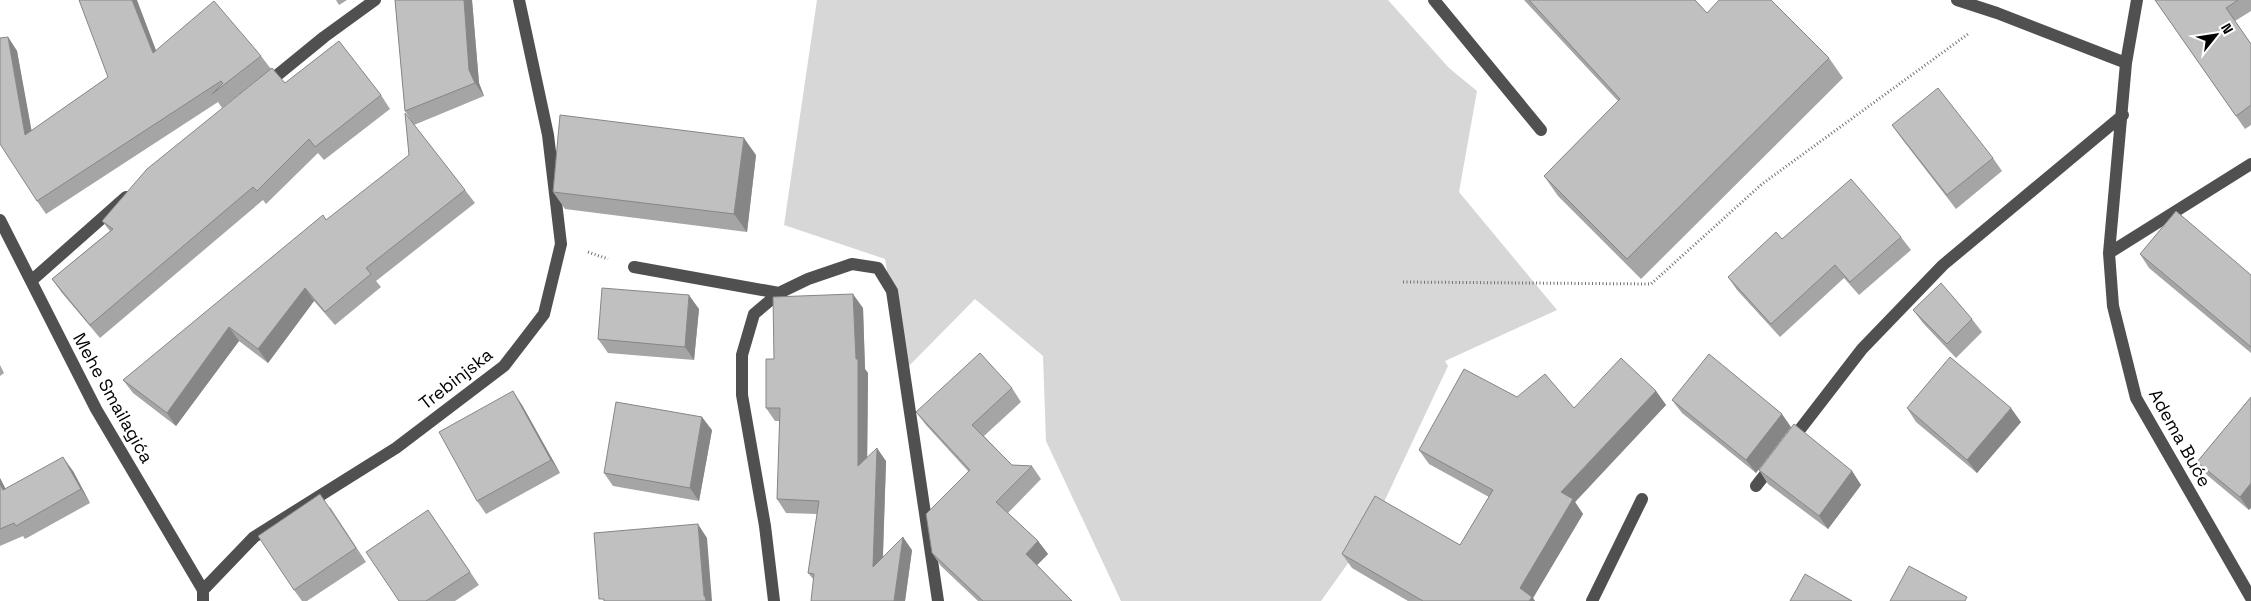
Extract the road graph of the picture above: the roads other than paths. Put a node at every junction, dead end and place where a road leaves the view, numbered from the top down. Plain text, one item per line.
1 (375, 0) edge
2 (519, 0) edge
3 (1434, 0) edge
4 (1957, 0) edge
5 (2137, 0) edge
6 (2126, 63) junction
7 (256, 92) edge
8 (2123, 115) junction
9 (1541, 130) dead end
10 (2251, 164) edge
11 (134, 191) edge
12 (0, 220) edge
13 (2109, 253) junction
14 (634, 267) road end
15 (31, 281) junction
16 (779, 293) junction
17 (1756, 486) dead end
18 (1642, 499) dead end
19 (203, 596) edge
20 (2251, 598) edge
21 (774, 601) edge
22 (938, 601) edge
23 (1592, 601) edge

1 - 7 street
2 - 19 street, Trebinjska
3 - 9 street
4 - 6 street
5 - 6 street, Adema Buće
6 - 8 street, Adema Buće
8 - 13 street, Adema Buće
8 - 17 street
10 - 13 street
11 - 15 street
12 - 15 street, Mehe Smailagića
13 - 20 street, Adema Buće
14 - 16 street
15 - 19 street, Mehe Smailagića
16 - 21 street
16 - 22 street
18 - 23 street

